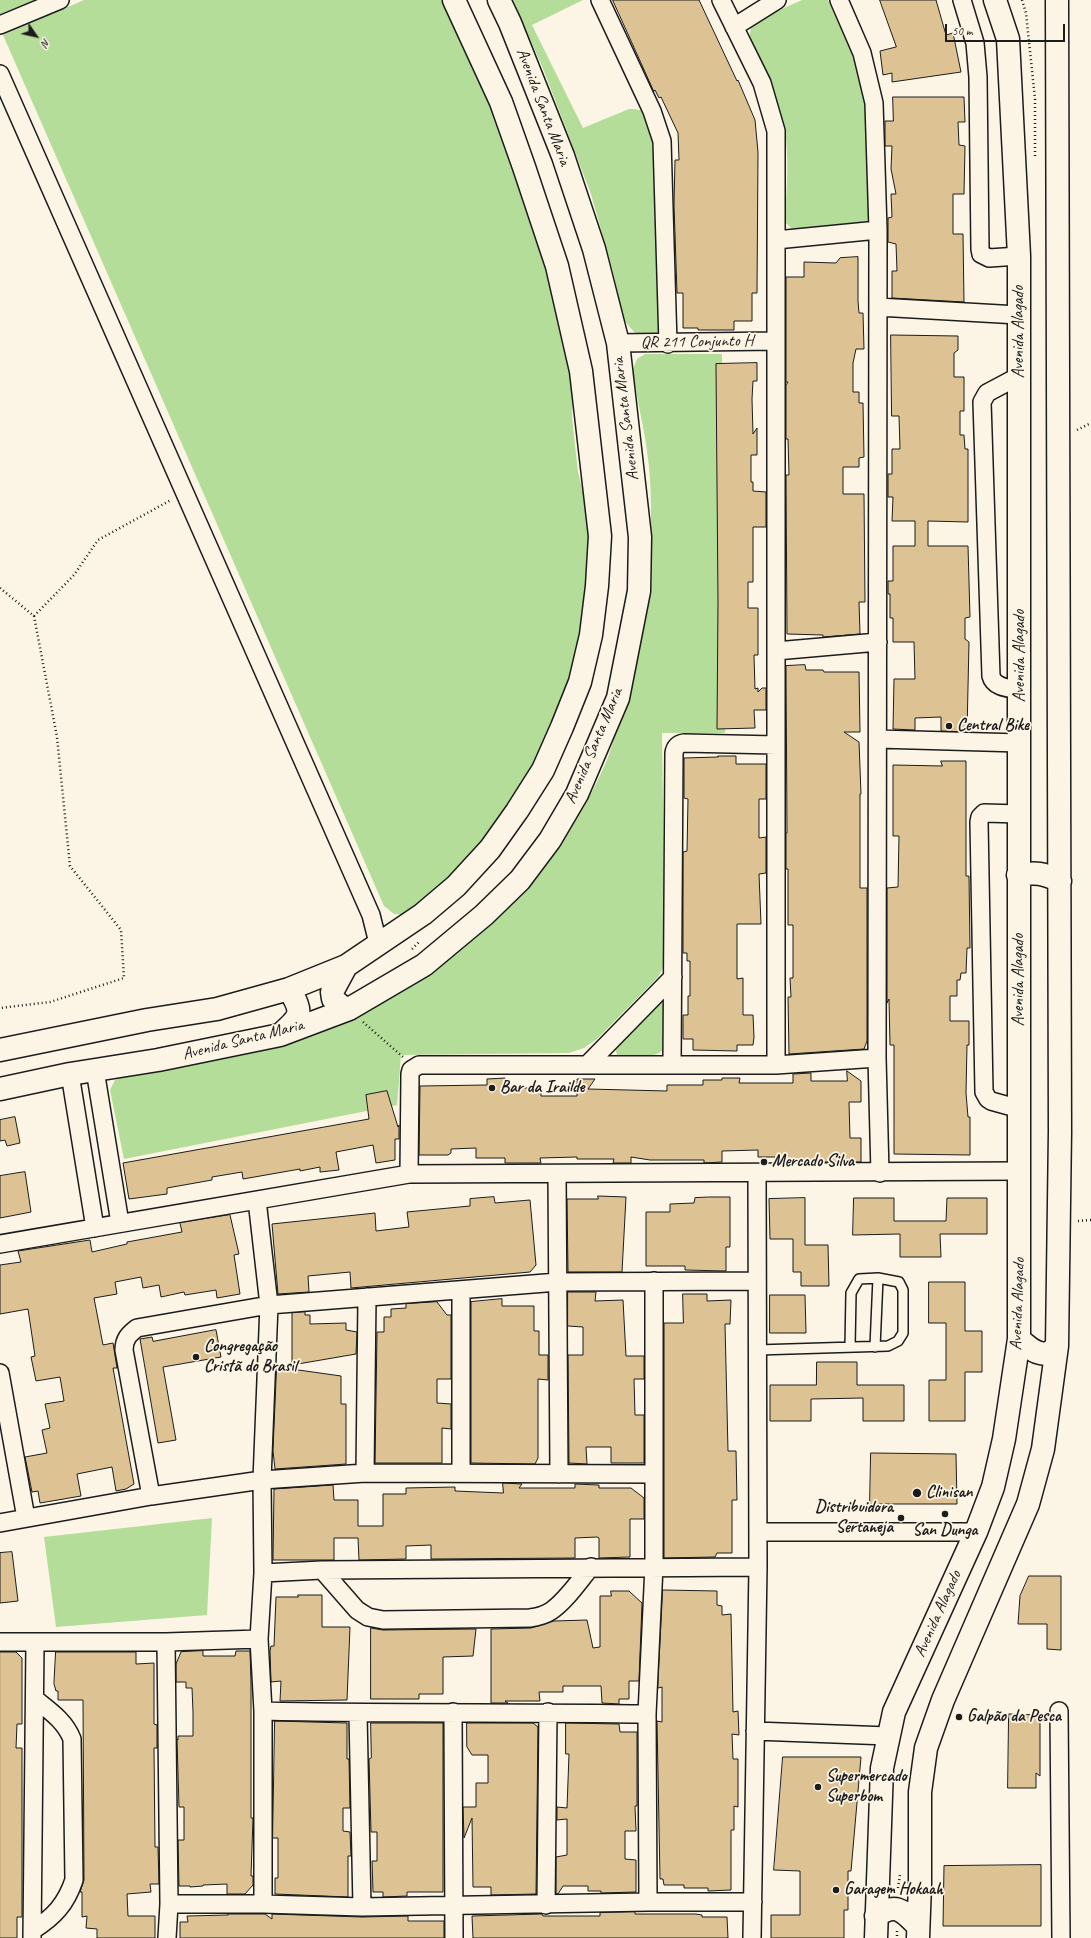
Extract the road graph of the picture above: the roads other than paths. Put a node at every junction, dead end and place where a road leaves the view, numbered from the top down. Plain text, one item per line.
1 (60, 0) edge
2 (454, 0) edge
3 (499, 0) edge
4 (600, 0) edge
5 (721, 0) edge
6 (777, 0) edge
7 (839, 0) edge
8 (962, 0) edge
9 (995, 0) edge
10 (1057, 0) edge
11 (0, 25) edge
12 (734, 27) junction
13 (0, 74) edge
14 (878, 230) junction
15 (776, 240) junction
16 (1019, 256) junction
17 (878, 308) junction
18 (1018, 315) junction
19 (776, 341) junction
20 (618, 343) junction
21 (668, 344) junction
22 (1019, 376) junction
23 (878, 642) junction
24 (776, 651) junction
25 (1020, 690) junction
26 (878, 739) junction
27 (1020, 743) junction
28 (776, 745) junction
29 (1020, 814) junction
30 (1018, 875) junction
31 (1060, 881) junction
32 (378, 943) junction
33 (346, 966) junction
34 (673, 977) junction
35 (289, 989) junction
36 (349, 1009) junction
37 (280, 1035) junction
38 (0, 1050) edge
39 (877, 1058) junction
40 (587, 1065) junction
41 (672, 1065) junction
42 (776, 1065) junction
43 (95, 1070) junction
44 (70, 1074) junction
45 (0, 1088) edge
46 (1020, 1109) junction
47 (1020, 1171) junction
48 (757, 1173) junction
49 (880, 1173) junction
50 (409, 1174) junction
51 (557, 1174) junction
52 (257, 1200) junction
53 (120, 1223) junction
54 (95, 1228) junction
55 (0, 1244) edge
56 (878, 1278) junction
57 (654, 1281) junction
58 (757, 1281) junction
59 (558, 1282) junction
60 (461, 1290) junction
61 (367, 1297) junction
62 (269, 1305) junction
63 (1019, 1339) junction
64 (1057, 1346) junction
65 (850, 1347) junction
66 (875, 1347) junction
67 (757, 1350) junction
68 (0, 1373) edge
69 (365, 1473) junction
70 (461, 1473) junction
71 (559, 1474) junction
72 (654, 1474) junction
73 (262, 1480) junction
74 (151, 1496) junction
75 (26, 1518) junction
76 (0, 1523) edge
77 (758, 1532) junction
78 (976, 1532) junction
79 (654, 1566) junction
80 (592, 1567) junction
81 (758, 1567) junction
82 (322, 1570) junction
83 (263, 1573) junction
84 (259, 1639) junction
85 (0, 1642) edge
86 (166, 1642) junction
87 (35, 1643) junction
88 (35, 1699) junction
89 (263, 1711) junction
90 (1060, 1711) dead end
91 (454, 1712) junction
92 (548, 1712) junction
93 (358, 1714) junction
94 (647, 1714) junction
95 (755, 1731) junction
96 (888, 1736) junction
97 (648, 1902) junction
98 (753, 1902) junction
99 (169, 1904) junction
100 (262, 1904) junction
101 (455, 1904) junction
102 (546, 1904) junction
103 (362, 1907) junction
104 (876, 1916) junction
105 (918, 1932) edge
106 (32, 1934) edge
107 (167, 1938) edge
108 (454, 1938) edge
109 (752, 1938) edge
110 (876, 1938) edge
111 (1061, 1938) edge

1 - 11 street
2 - 32 main road
3 - 20 main road, Avenida Santa Maria
4 - 21 street
5 - 12 street
6 - 12 street
7 - 14 street
8 - 16 street
9 - 16 main road, Avenida Alagado
10 - 31 main road
12 - 15 street
13 - 32 street
14 - 15 street
14 - 17 street
15 - 19 street
16 - 18 main road, Avenida Alagado
17 - 18 street
17 - 23 street
18 - 22 main road, Avenida Alagado
19 - 21 street, QR 211 Conjunto H
19 - 24 street
20 - 21 street, QR 211 Conjunto H
20 - 36 main road, Avenida Santa Maria
22 - 25 main road, Avenida Alagado
22 - 25 street
23 - 24 street
23 - 26 street
24 - 28 street
25 - 27 main road, Avenida Alagado
26 - 27 street
26 - 39 street
27 - 29 main road, Avenida Alagado
28 - 34 street
28 - 42 street
29 - 30 main road, Avenida Alagado
29 - 46 street
30 - 31 main road
30 - 46 main road, Avenida Alagado
31 - 64 main road
32 - 33 main road
33 - 35 main road
33 - 36 main road
34 - 40 street
34 - 41 street
35 - 37 main road
35 - 38 main road
36 - 37 main road, Avenida Santa Maria
37 - 43 main road, Avenida Santa Maria
39 - 42 street
39 - 49 street
40 - 41 street
40 - 50 street
41 - 42 street
43 - 44 main road, Avenida Santa Maria
43 - 53 street
44 - 45 main road, Avenida Santa Maria
44 - 54 street
46 - 47 main road, Avenida Alagado
47 - 49 street
47 - 63 main road, Avenida Alagado
48 - 49 street
48 - 51 street
48 - 58 street
50 - 51 street
50 - 52 street
51 - 59 street
52 - 53 street
52 - 62 street
53 - 54 street
54 - 55 street
56 - 65 lane
56 - 66 lane
56 - 66 lane
57 - 58 street
57 - 59 street
57 - 72 street
58 - 67 street
59 - 60 street
59 - 71 street
60 - 61 street
60 - 70 street
61 - 62 street
61 - 69 street
62 - 73 street
62 - 74 street
63 - 64 main road
63 - 78 main road, Avenida Alagado
64 - 105 main road
65 - 66 lane
65 - 67 lane
67 - 77 street
68 - 75 street
69 - 70 street
69 - 73 street
70 - 71 street
71 - 72 street
72 - 79 street
73 - 74 street
73 - 83 street
74 - 75 street
75 - 76 street
77 - 78 street
77 - 81 street
78 - 96 main road, Avenida Alagado
79 - 80 street
79 - 81 street
79 - 94 street
80 - 82 street
80 - 82 street
81 - 95 street
82 - 83 street
83 - 84 street
84 - 86 street
84 - 89 street
85 - 87 street
86 - 87 street
86 - 99 street
87 - 88 street
88 - 106 street
88 - 106 street
89 - 93 street
89 - 100 street
90 - 111 street
91 - 92 street
91 - 93 street
91 - 101 street
92 - 94 street
92 - 102 street
93 - 103 street
94 - 97 street
95 - 96 street
95 - 98 street
96 - 104 main road, Avenida Alagado
97 - 98 street
97 - 102 street
98 - 109 street
99 - 100 street
99 - 107 street
100 - 103 street
101 - 102 street
101 - 103 street
101 - 108 street
104 - 105 main road
104 - 110 main road, Avenida Alagado

